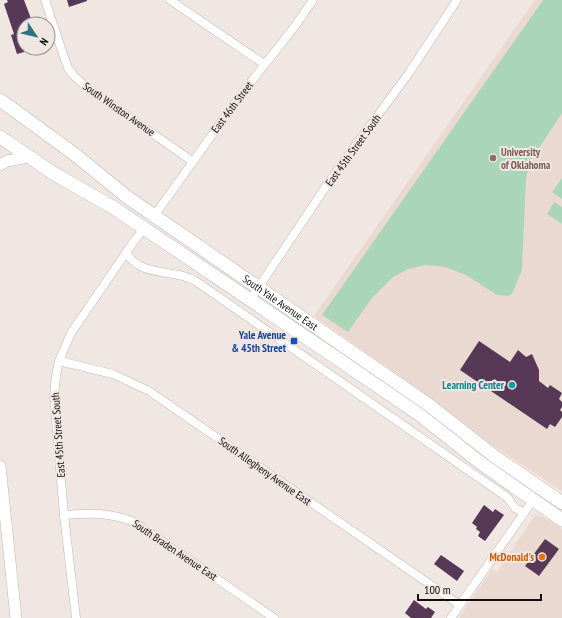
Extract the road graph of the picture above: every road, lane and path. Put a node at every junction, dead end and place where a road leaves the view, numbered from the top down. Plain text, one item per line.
1 (45, 0) edge
2 (170, 0) edge
3 (313, 0) edge
4 (457, 0) edge
5 (264, 64) junction
6 (0, 100) edge
7 (0, 137) edge
8 (28, 157) junction
9 (192, 161) junction
10 (0, 165) edge
11 (154, 216) junction
12 (144, 228) junction
13 (126, 253) junction
14 (258, 287) junction
15 (250, 300) junction
16 (346, 347) junction
17 (338, 359) junction
18 (59, 361) junction
19 (0, 466) edge
20 (542, 489) junction
21 (533, 500) junction
22 (562, 503) edge
23 (524, 513) junction
24 (64, 515) junction
25 (562, 520) edge
26 (460, 605) junction
27 (16, 618) edge
28 (76, 618) edge
29 (274, 618) edge
30 (451, 618) edge

1 - 9 street, South Winston Avenue
2 - 5 street
3 - 5 street, East 46th Street
4 - 14 street, East 45th Street South
5 - 9 street, East 46th Street
6 - 11 main road, South Yale Avenue East
7 - 8 main road, South Yale Avenue East
8 - 10 main road
8 - 12 main road, South Yale Avenue East
9 - 11 street, East 46th Street
11 - 12 main road
11 - 14 main road, South Yale Avenue East
12 - 13 street, East 45th Street South
12 - 15 main road, South Yale Avenue East
13 - 18 street, East 45th Street South
13 - 23 street
14 - 15 street, East 45th Street South
14 - 16 main road, South Yale Avenue East
15 - 17 main road, South Yale Avenue East
16 - 17 main road
16 - 20 main road, South Yale Avenue East
17 - 21 main road, South Yale Avenue East
18 - 24 street, East 45th Street South
18 - 26 street, South Allegheny Avenue East
19 - 27 main road
20 - 21 main road
20 - 22 main road, South Yale Avenue East
21 - 23 street
21 - 25 main road, South Yale Avenue East
23 - 26 street
24 - 28 street, East 45th Street South
24 - 29 street, South Braden Avenue East
26 - 30 street

